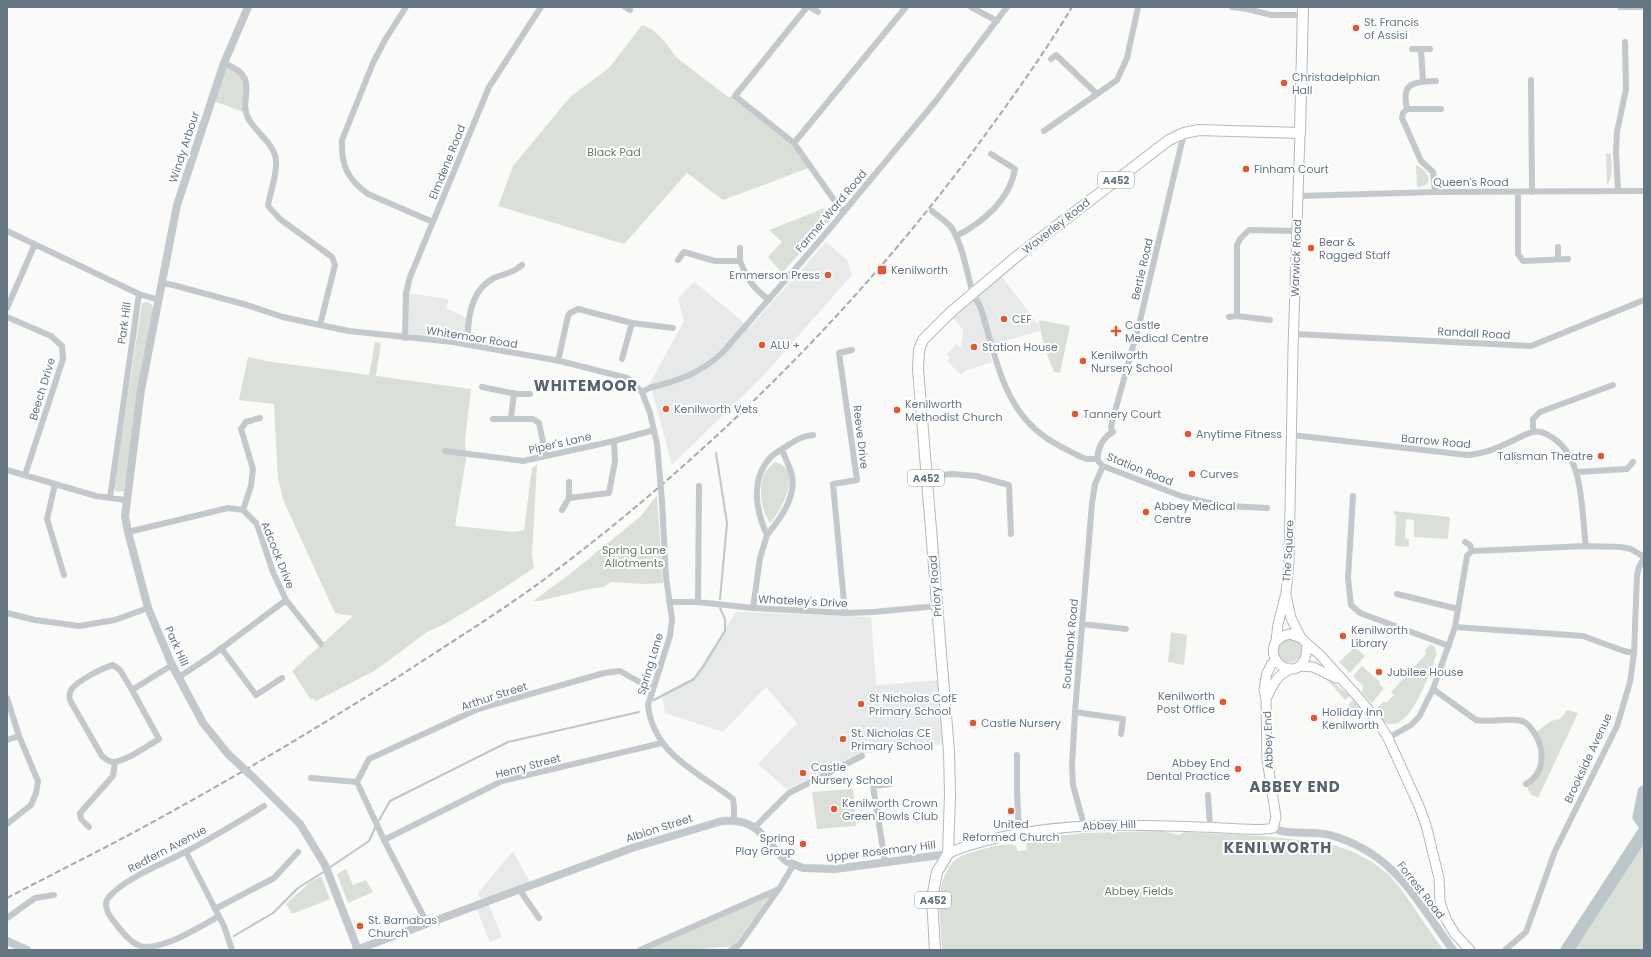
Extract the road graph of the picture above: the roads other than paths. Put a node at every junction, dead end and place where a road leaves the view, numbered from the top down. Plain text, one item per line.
1 (248, 7) edge
2 (406, 7) edge
3 (541, 7) edge
4 (809, 7) edge
5 (906, 7) edge
6 (971, 7) edge
7 (1007, 7) edge
8 (1138, 7) edge
9 (1232, 7) edge
10 (1620, 7) edge
11 (1644, 7) edge
12 (1303, 11) edge
13 (818, 12) dead end
14 (997, 21) junction
15 (1625, 42) dead end
16 (1412, 49) dead end
17 (1421, 49) junction
18 (1430, 49) dead end
19 (1051, 59) dead end
20 (224, 63) junction
21 (1531, 80) dead end
22 (1423, 81) junction
23 (1436, 81) dead end
24 (1097, 94) junction
25 (1407, 109) junction
26 (1442, 109) dead end
27 (1044, 131) dead end
28 (1184, 133) junction
29 (1300, 133) junction
30 (794, 143) junction
31 (991, 154) dead end
32 (1618, 191) junction
33 (1644, 191) edge
34 (1435, 192) junction
35 (1518, 192) junction
36 (1532, 192) junction
37 (1299, 196) junction
38 (932, 211) dead end
39 (844, 212) junction
40 (433, 222) junction
41 (7, 231) edge
42 (1297, 231) junction
43 (956, 236) junction
44 (35, 244) junction
45 (1558, 247) dead end
46 (740, 248) dead end
47 (1558, 259) junction
48 (1568, 259) dead end
49 (678, 260) dead end
50 (740, 261) junction
51 (522, 265) dead end
52 (162, 283) junction
53 (973, 293) junction
54 (139, 294) junction
55 (159, 300) junction
56 (769, 300) junction
57 (1644, 300) edge
58 (7, 308) edge
59 (1237, 316) junction
60 (7, 317) edge
61 (1229, 317) dead end
62 (1270, 320) dead end
63 (632, 323) junction
64 (320, 325) junction
65 (673, 328) dead end
66 (1294, 334) junction
67 (404, 338) junction
68 (468, 345) junction
69 (852, 350) dead end
70 (622, 359) dead end
71 (558, 361) junction
72 (1613, 385) dead end
73 (482, 387) dead end
74 (642, 392) junction
75 (514, 393) junction
76 (530, 394) dead end
77 (260, 418) dead end
78 (492, 418) dead end
79 (511, 418) junction
80 (654, 430) junction
81 (1533, 432) junction
82 (813, 435) dead end
83 (1292, 435) junction
84 (614, 441) junction
85 (782, 449) junction
86 (445, 451) dead end
87 (546, 456) junction
88 (1098, 459) junction
89 (1633, 462) dead end
90 (1103, 466) junction
91 (1627, 469) junction
92 (7, 470) edge
93 (1577, 472) junction
94 (25, 475) junction
95 (1632, 475) dead end
96 (926, 476) junction
97 (569, 482) dead end
98 (55, 484) junction
99 (699, 486) dead end
100 (609, 494) junction
101 (1353, 496) dead end
102 (110, 498) junction
103 (569, 498) junction
104 (126, 500) junction
105 (611, 501) dead end
106 (662, 501) joint
107 (1267, 508) dead end
108 (1291, 508) joint
109 (243, 510) junction
110 (562, 510) dead end
111 (128, 532) junction
112 (1011, 534) dead end
113 (767, 535) junction
114 (1465, 542) dead end
115 (1586, 546) junction
116 (1472, 551) junction
117 (1644, 558) edge
118 (55, 572) dead end
119 (1286, 593) junction
120 (1397, 594) dead end
121 (286, 600) junction
122 (669, 602) junction
123 (698, 602) junction
124 (937, 606) junction
125 (148, 608) junction
126 (753, 608) junction
127 (1458, 609) junction
128 (7, 613) edge
129 (845, 613) junction
130 (1082, 624) junction
131 (1455, 627) junction
132 (1126, 630) dead end
133 (1304, 642) junction
134 (1275, 643) junction
135 (321, 644) dead end
136 (1449, 646) junction
137 (221, 648) junction
138 (1634, 653) junction
139 (1275, 660) junction
140 (172, 665) junction
141 (1301, 666) junction
142 (1290, 669) junction
143 (179, 677) junction
144 (282, 678) dead end
145 (1343, 682) junction
146 (1433, 688) junction
147 (652, 689) junction
148 (132, 690) junction
149 (7, 698) edge
150 (1266, 699) junction
151 (1074, 712) junction
152 (1121, 734) dead end
153 (19, 736) junction
154 (1388, 738) junction
155 (7, 740) edge
156 (662, 743) junction
157 (1017, 755) dead end
158 (862, 756) dead end
159 (115, 762) junction
160 (311, 778) dead end
161 (357, 782) junction
162 (891, 784) dead end
163 (1526, 784) dead end
164 (1208, 795) dead end
165 (264, 806) dead end
166 (734, 820) junction
167 (7, 824) edge
168 (1084, 826) junction
169 (89, 827) dead end
170 (755, 827) junction
171 (1210, 827) junction
172 (1273, 828) junction
173 (1020, 834) junction
174 (384, 840) junction
175 (186, 852) junction
176 (298, 852) dead end
177 (948, 854) junction
178 (885, 862) junction
179 (794, 864) junction
180 (519, 889) junction
181 (779, 889) junction
182 (54, 895) dead end
183 (215, 909) junction
184 (219, 916) junction
185 (7, 918) edge
186 (539, 918) dead end
187 (427, 923) junction
188 (7, 941) edge
189 (23, 949) edge
190 (232, 950) edge
191 (357, 950) edge
192 (640, 950) edge
193 (731, 950) edge
194 (935, 950) edge
195 (1453, 950) edge
196 (1470, 950) edge
197 (1505, 950) edge

1 - 20 street, Windy Arbour
2 - 40 street
3 - 40 street, Elmdene Road
4 - 13 street
4 - 30 street
5 - 30 street
6 - 14 street
7 - 14 street, Farmer Ward Road
8 - 24 street
9 - 12 street
10 - 11 street
12 - 29 main road, Warwick Road
14 - 39 street, Farmer Ward Road
15 - 32 street
16 - 17 street
17 - 18 street
17 - 22 street
19 - 24 street
20 - 52 street, Windy Arbour
20 - 64 street
21 - 36 street
22 - 23 street
22 - 25 street
24 - 27 street
25 - 26 street
25 - 34 street
28 - 29 main road, Waverley Road / A452
28 - 53 main road, Waverley Road / A452
28 - 88 street, Bertie Road
29 - 37 main road, Warwick Road
30 - 39 street
31 - 43 street
32 - 33 street, Queen's Road
32 - 36 street, Queen's Road
34 - 35 street, Queen's Road
34 - 37 street, Queen's Road
35 - 36 street, Queen's Road
35 - 47 street
37 - 42 main road, Warwick Road
38 - 43 street
39 - 56 street, Farmer Ward Road
40 - 67 street, Elmdene Road
41 - 44 street
42 - 59 street
42 - 66 main road, Warwick Road
43 - 53 street, Station Road
44 - 54 street
44 - 58 street
45 - 47 street
46 - 50 street
47 - 48 street
49 - 50 street
50 - 56 street
51 - 68 street
52 - 55 street, Windy Arbour
52 - 64 street, Whitemoor Road
53 - 88 street, Station Road
53 - 96 main road, Priory Road / A452
54 - 55 street
54 - 102 street, Park Hill
55 - 104 street, Park Hill
56 - 74 street, Farmer Ward Road
57 - 66 street, Randall Road
59 - 61 street
59 - 62 street
60 - 94 street, Beech Drive
63 - 65 street
63 - 70 street
63 - 71 street
64 - 67 street, Whitemoor Road
66 - 83 main road, Warwick Road
67 - 68 street, Whitemoor Road
68 - 71 street, Whitemoor Road
69 - 129 street, Reeve Drive
71 - 74 street, Whitemoor Road
72 - 81 street
73 - 75 street
74 - 80 street, Whitemoor Road
75 - 76 street
75 - 79 street
77 - 109 street
78 - 79 street
79 - 87 street
80 - 84 street, Piper's Lane
80 - 106 street, Whitemoor Road, bridge
81 - 83 street, Barrow Road
81 - 93 street
82 - 85 street
83 - 108 main road, Warwick Road
84 - 87 street, Piper's Lane
84 - 100 street
85 - 113 street
85 - 113 street
86 - 87 street, Piper's Lane
88 - 90 street, Station Road
89 - 91 street
90 - 107 street, Station Road
90 - 130 street, Southbank Road
91 - 93 street
91 - 95 street
92 - 94 street
93 - 115 street
94 - 98 street
96 - 112 street
96 - 124 main road, Priory Road / A452
97 - 103 street
98 - 102 street
98 - 118 street
99 - 123 street
100 - 103 street
100 - 105 street
101 - 136 street
102 - 104 street
103 - 110 street
104 - 111 street, Park Hill
106 - 122 street, Spring Lane
108 - 119 main road, The Square
109 - 111 street
109 - 121 street, Adcock Drive
111 - 125 street, Park Hill
113 - 126 street
114 - 116 street
115 - 116 street
115 - 117 street
116 - 127 street
117 - 138 street, Brookside Avenue
119 - 133 main road, The Square
119 - 134 main road, The Square
120 - 127 street
121 - 135 street, Adcock Drive
121 - 137 street
122 - 123 street, Whateley's Drive
122 - 147 street, Spring Lane
123 - 126 street, Whateley's Drive
124 - 129 street, Whateley's Drive
124 - 177 main road, Priory Road / A452
125 - 128 street
125 - 140 street, Park Hill
126 - 129 street, Whateley's Drive
127 - 131 street
130 - 132 street
130 - 151 street, Southbank Road
131 - 136 street
131 - 138 street
133 - 134 main road
133 - 141 main road
133 - 145 main road
134 - 139 main road
136 - 146 street
137 - 143 street
137 - 144 street
138 - 197 street, Brookside Avenue
139 - 142 main road
139 - 150 main road, Abbey End
140 - 143 street, Park Hill
140 - 148 street
141 - 142 main road
141 - 145 main road
142 - 150 main road, Abbey End
143 - 191 street, Park Hill, bridge
145 - 154 main road
146 - 154 street
146 - 163 street
147 - 156 street, Spring Lane
147 - 161 street, Arthur Street
148 - 159 street
148 - 159 street
149 - 153 street
150 - 172 main road, Abbey End
151 - 152 street
151 - 168 street, Southbank Road
153 - 155 street
153 - 167 street
154 - 196 main road
156 - 166 street, Spring Lane
156 - 174 street, Henry Street
157 - 173 street
158 - 170 street
159 - 169 street
160 - 161 street
161 - 174 street
162 - 178 street
164 - 171 street
165 - 175 street, Redfern Avenue
166 - 170 street, Albion Street
166 - 180 street, Albion Street
168 - 171 main road, Abbey Hill
168 - 173 main road, Abbey Hill
170 - 179 street, Albion Street
171 - 172 main road, Abbey Hill
172 - 195 street, Forrest Road
173 - 177 main road, Abbey Hill
174 - 187 street
175 - 183 street
175 - 184 street, Redfern Avenue
176 - 183 street
177 - 178 street, Upper Rosemary Hill
177 - 194 main road, A452
178 - 179 street, Upper Rosemary Hill
179 - 181 street
180 - 186 street
180 - 187 street, Albion Street
181 - 192 street
181 - 193 street
182 - 185 street
183 - 184 street
184 - 190 street
187 - 191 street, Albion Street
188 - 189 street

